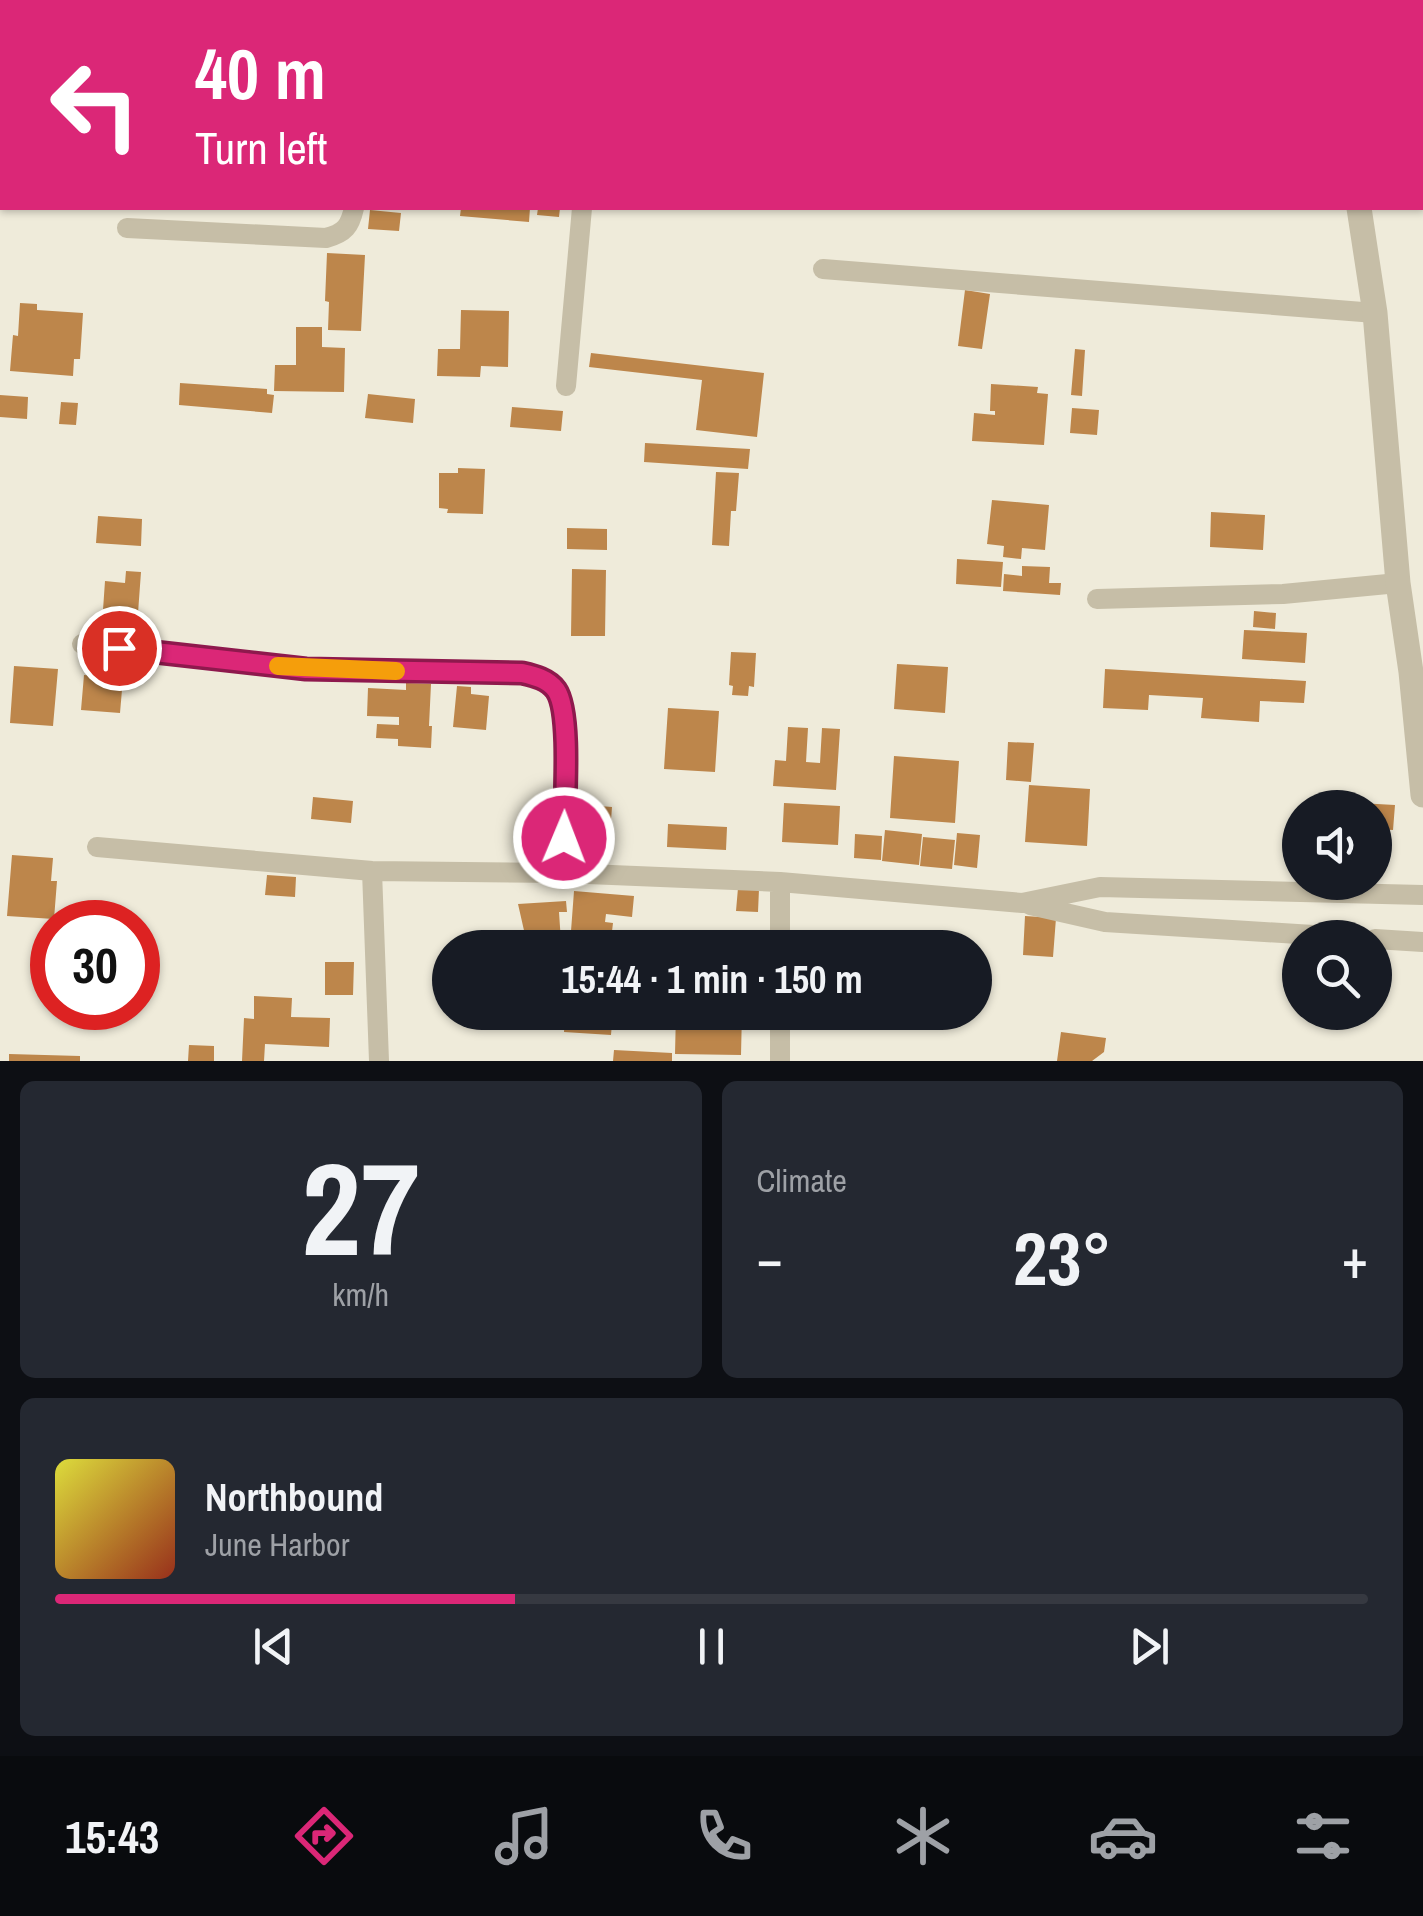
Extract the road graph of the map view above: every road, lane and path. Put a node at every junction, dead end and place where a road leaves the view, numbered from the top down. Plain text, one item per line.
1 (354, 210) edge
2 (582, 210) edge
3 (1359, 210) edge
4 (127, 228) dead end
5 (823, 269) dead end
6 (1374, 313) junction
7 (566, 386) dead end
8 (1398, 583) junction
9 (1097, 599) dead end
10 (82, 644) dead end
11 (1423, 795) edge
12 (96, 847) dead end
13 (372, 871) junction
14 (563, 873) junction
15 (780, 882) junction
16 (1423, 895) edge
17 (1022, 903) junction
18 (780, 930) edge
19 (1282, 933) edge
20 (1392, 939) edge
21 (1423, 942) edge
22 (780, 1030) edge
23 (379, 1061) edge
24 (780, 1061) edge

1 - 4 street
2 - 7 street
3 - 6 street
5 - 6 street
6 - 8 street
8 - 9 street
8 - 11 street
10 - 14 street
12 - 13 street
13 - 14 street
13 - 23 street
14 - 15 street
15 - 17 street
15 - 18 street
16 - 17 street
17 - 19 street
20 - 21 street
22 - 24 street

